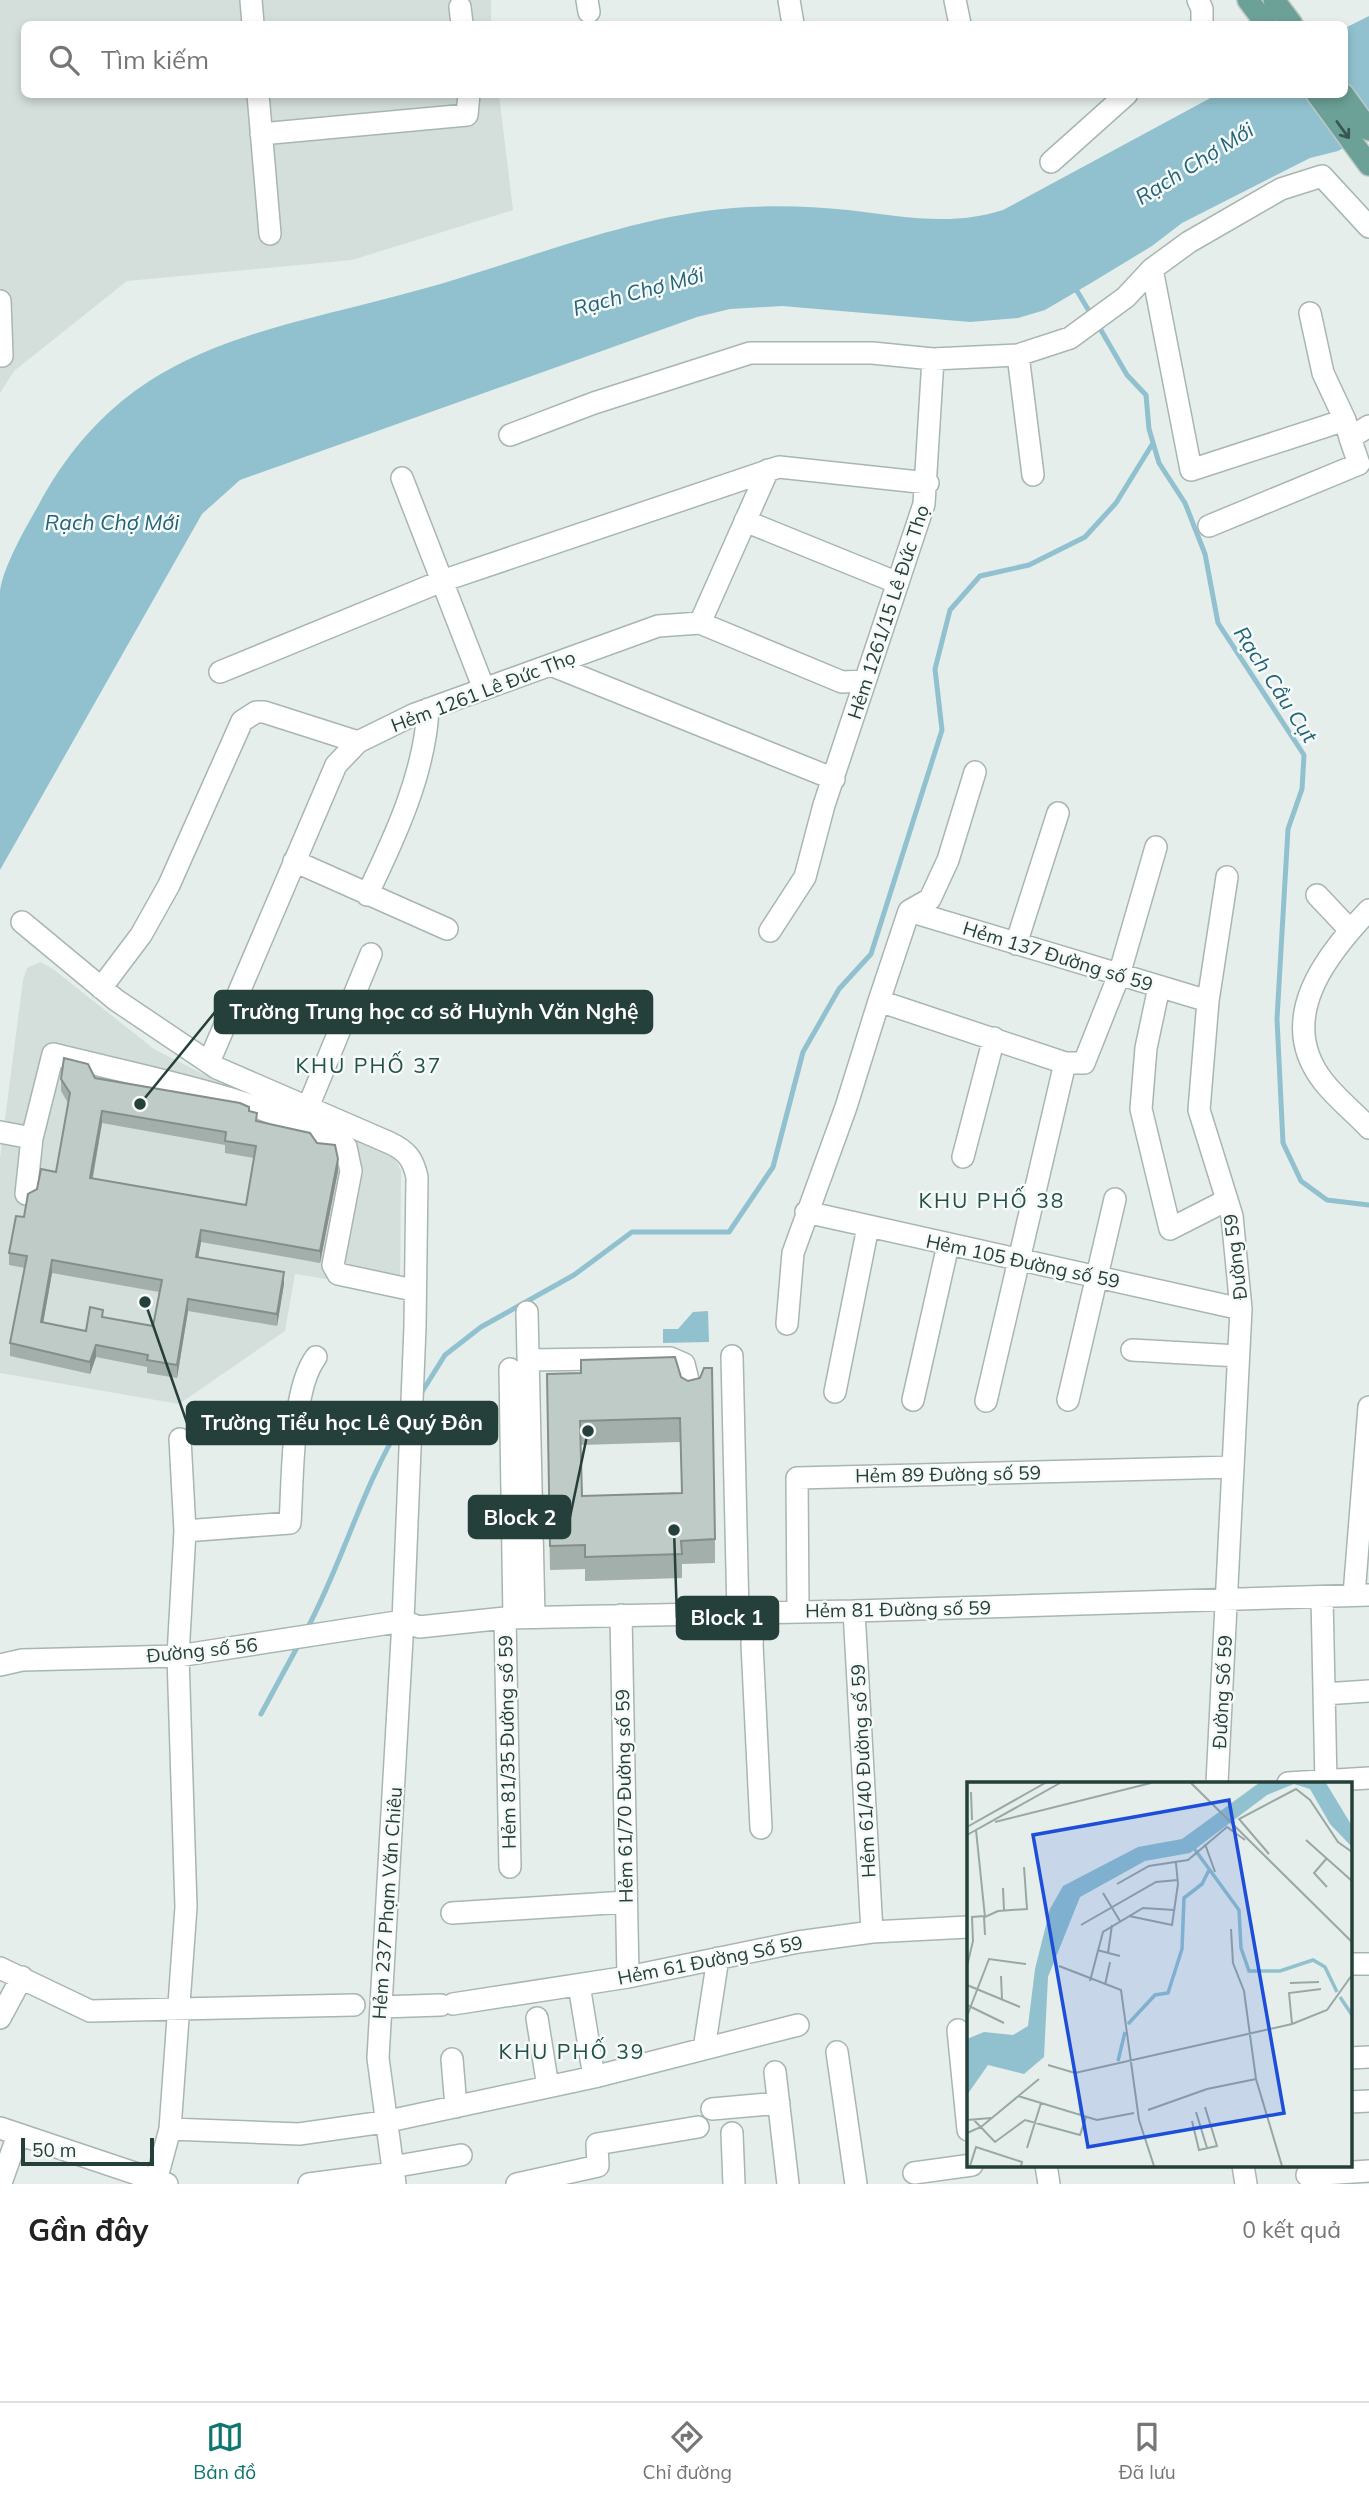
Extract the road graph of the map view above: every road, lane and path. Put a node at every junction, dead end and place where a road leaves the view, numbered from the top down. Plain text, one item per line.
1 (251, 0) edge
2 (789, 0) edge
3 (955, 0) edge
4 (1198, 0) edge
5 (1264, 8) edge
6 (253, 21) edge
7 (792, 21) edge
8 (959, 21) edge
9 (1202, 21) edge
10 (1287, 21) edge
11 (258, 98) edge
12 (469, 98) edge
13 (1123, 98) edge
14 (1320, 98) edge
15 (1346, 98) edge
16 (1369, 130) edge
17 (261, 134) junction
18 (1051, 162) dead end
19 (1369, 165) edge
20 (1369, 227) edge
21 (270, 234) dead end
22 (1152, 269) junction
23 (0, 301) edge
24 (1310, 313) dead end
25 (1018, 355) junction
26 (2, 356) dead end
27 (933, 359) junction
28 (1369, 426) edge
29 (1347, 429) junction
30 (510, 435) dead end
31 (768, 470) junction
32 (1033, 475) dead end
33 (402, 478) dead end
34 (928, 483) junction
35 (745, 521) junction
36 (1209, 526) dead end
37 (442, 581) junction
38 (898, 583) junction
39 (700, 623) junction
40 (551, 664) junction
41 (219, 672) dead end
42 (865, 681) junction
43 (484, 689) junction
44 (428, 709) junction
45 (358, 742) junction
46 (975, 772) dead end
47 (834, 779) junction
48 (1058, 813) dead end
49 (1156, 847) dead end
50 (294, 861) junction
51 (1227, 877) dead end
52 (367, 895) junction
53 (1317, 895) dead end
54 (1369, 910) edge
55 (909, 911) junction
56 (22, 922) dead end
57 (447, 929) dead end
58 (1350, 930) junction
59 (770, 931) dead end
60 (1016, 944) junction
61 (371, 954) dead end
62 (1119, 975) junction
63 (1159, 987) junction
64 (101, 988) junction
65 (879, 1001) junction
66 (1208, 1002) junction
67 (994, 1038) junction
68 (209, 1062) junction
69 (1065, 1063) junction
70 (308, 1107) junction
71 (1369, 1128) edge
72 (0, 1132) edge
73 (32, 1138) junction
74 (963, 1157) dead end
75 (26, 1194) edge
76 (1115, 1199) dead end
77 (1227, 1199) junction
78 (806, 1212) junction
79 (868, 1227) junction
80 (948, 1245) junction
81 (1019, 1260) junction
82 (1098, 1278) junction
83 (413, 1290) junction
84 (1241, 1309) junction
85 (527, 1312) dead end
86 (787, 1324) dead end
87 (1132, 1350) dead end
88 (732, 1356) dead end
89 (1238, 1356) junction
90 (316, 1357) dead end
91 (520, 1365) junction
92 (691, 1392) edge
93 (835, 1392) dead end
94 (913, 1400) dead end
95 (1068, 1400) dead end
96 (986, 1401) dead end
97 (1369, 1406) edge
98 (180, 1439) dead end
99 (1233, 1467) junction
100 (184, 1531) junction
101 (1362, 1595) edge
102 (1322, 1597) junction
103 (1226, 1601) junction
104 (798, 1611) junction
105 (855, 1611) junction
106 (746, 1612) junction
107 (621, 1615) junction
108 (518, 1618) junction
109 (403, 1621) junction
110 (178, 1656) junction
111 (0, 1665) edge
112 (1369, 1691) edge
113 (1324, 1694) junction
114 (1369, 1778) edge
115 (1217, 1782) edge
116 (1326, 1782) edge
117 (761, 1828) dead end
118 (510, 1867) dead end
119 (626, 1902) junction
120 (452, 1913) dead end
121 (967, 1927) edge
122 (872, 1932) junction
123 (718, 1958) junction
124 (0, 1968) edge
125 (22, 1977) junction
126 (628, 1977) junction
127 (579, 1985) junction
128 (354, 2005) dead end
129 (381, 2007) junction
130 (178, 2009) junction
131 (0, 2018) edge
132 (537, 2018) dead end
133 (798, 2025) dead end
134 (958, 2030) dead end
135 (704, 2049) junction
136 (837, 2052) dead end
137 (452, 2059) dead end
138 (775, 2072) dead end
139 (594, 2077) junction
140 (966, 2082) edge
141 (548, 2087) junction
142 (779, 2103) junction
143 (967, 2106) edge
144 (456, 2107) junction
145 (712, 2109) dead end
146 (384, 2122) junction
147 (698, 2127) dead end
148 (170, 2129) junction
149 (9, 2131) edge
150 (732, 2133) dead end
151 (461, 2155) dead end
152 (967, 2166) edge
153 (1046, 2166) edge
154 (1243, 2166) edge
155 (1369, 2171) edge
156 (914, 2173) dead end
157 (394, 2175) edge
158 (1307, 2175) dead end
159 (4, 2181) edge
160 (156, 2182) edge
161 (309, 2184) edge
162 (517, 2184) edge
163 (734, 2184) edge
164 (788, 2184) edge
165 (856, 2184) edge
166 (1049, 2184) edge
167 (1246, 2184) edge

1 - 6 street
2 - 7 street
3 - 8 street
4 - 9 street
5 - 10 main road
11 - 17 street
12 - 17 street
13 - 18 street
14 -> 19 main road
15 - 16 main road
17 - 21 street
20 - 22 street
22 - 25 street
22 - 29 street
23 - 26 street
24 - 29 street
25 - 27 street
25 - 32 street
27 - 30 street
27 - 34 street, Hẻm 1261/15 Lê Đức Thọ
28 - 29 street
29 - 36 street
31 - 34 street
31 - 35 street
31 - 37 street
33 - 37 street
34 - 38 street, Hẻm 1261/15 Lê Đức Thọ
35 - 38 street
35 - 39 street
37 - 41 street
37 - 43 street
38 - 42 street, Hẻm 1261/15 Lê Đức Thọ
39 - 40 street, Hẻm 1261 Lê Đức Thọ
39 - 42 street, Hẻm 1261 Lê Đức Thọ
40 - 43 street, Hẻm 1261 Lê Đức Thọ
40 - 47 street
42 - 47 street, Hẻm 1261/15 Lê Đức Thọ
43 - 44 street, Hẻm 1261 Lê Đức Thọ
44 - 45 street, Hẻm 1261 Lê Đức Thọ
44 - 52 street
45 - 50 street, Hẻm 1261 Lê Đức Thọ
45 - 64 street
46 - 55 street
47 - 59 street, Hẻm 1261/15 Lê Đức Thọ
48 - 60 street
49 - 62 street
50 - 52 street
50 - 68 street, Hẻm 1261 Lê Đức Thọ
51 - 66 street, Đường 59
52 - 57 street
53 - 58 street
54 - 58 street
55 - 60 street, Hẻm 137 Đường số 59
55 - 65 street
56 - 64 street, Hẻm 237 Phạm Văn Chiêu
58 - 71 street
60 - 62 street, Hẻm 137 Đường số 59
61 - 70 street
62 - 63 street, Hẻm 137 Đường số 59
62 - 69 street
63 - 66 street, Hẻm 137 Đường số 59
63 - 77 street
64 - 68 street, Hẻm 237 Phạm Văn Chiêu
65 - 67 street
65 - 78 street
66 - 77 street, Đường 59
67 - 69 street
67 - 74 street
68 - 70 street, Hẻm 237 Phạm Văn Chiêu
69 - 81 street
70 - 83 street, Hẻm 237 Phạm Văn Chiêu
72 - 73 street
73 - 75 street
73 - 83 street
76 - 82 street
77 - 84 street, Đường 59
78 - 79 street, Hẻm 105 Đường số 59
78 - 86 street
79 - 80 street, Hẻm 105 Đường số 59
79 - 93 street
80 - 81 street, Hẻm 105 Đường số 59
80 - 94 street
81 - 82 street, Hẻm 105 Đường số 59
81 - 96 street
82 - 84 street, Hẻm 105 Đường số 59
82 - 95 street
83 - 109 street, Hẻm 237 Phạm Văn Chiêu
84 - 89 street, Đường 59
85 - 91 street, Hẻm 81/35 Đường số 59
87 - 89 street
88 - 106 street
89 - 99 street, Đường 59
90 - 100 street
91 - 92 street
91 - 108 street, Hẻm 81/35 Đường số 59
97 - 101 street
98 - 100 street
99 - 103 street, Đường 59
99 - 104 street, Hẻm 89 Đường số 59
100 - 110 street
101 - 102 street, Hẻm 81 Đường số 59
102 - 103 street, Hẻm 81 Đường số 59
102 - 113 street
103 - 105 street, Hẻm 81 Đường số 59
103 - 115 street, Đường Số 59
104 - 105 street, Hẻm 81 Đường số 59
104 - 106 street, Hẻm 81 Đường số 59
105 - 122 street, Hẻm 61/40 Đường số 59
106 - 107 street, Hẻm 81 Đường số 59
106 - 117 street
107 - 108 street, Hẻm 81 Đường số 59
107 - 119 street, Hẻm 61/70 Đường số 59
108 - 109 street, Hẻm 81 Đường số 59
108 - 118 street, Hẻm 81/35 Đường số 59
109 - 110 street, Đường số 56
109 - 129 street, Hẻm 237 Phạm Văn Chiêu
110 - 111 street, Đường số 56
110 - 130 street
112 - 113 street
113 - 116 street
114 - 116 street
119 - 120 street
119 - 126 street, Hẻm 61/70 Đường số 59
121 - 122 street, Hẻm 61 Đường Số 59
122 - 123 street, Hẻm 61 Đường Số 59
123 - 126 street, Hẻm 61 Đường Số 59
123 - 135 street
124 - 125 street
125 - 130 street
125 - 131 street
126 - 127 street, Hẻm 61 Đường Số 59
127 - 129 street, Hẻm 61 Đường Số 59
127 - 139 street
128 - 130 street
129 - 146 street, Hẻm 237 Phạm Văn Chiêu
130 - 148 street
132 - 141 street
133 - 135 street
134 - 140 street
135 - 139 street
136 - 165 street
137 - 144 street
138 - 142 street
139 - 141 street
140 - 143 street
141 - 144 street
142 - 145 street
142 - 164 street
144 - 146 street
146 - 148 street
146 - 157 street, Hẻm 237 Phạm Văn Chiêu
147 - 162 street
148 - 160 street
149 - 159 street
149 - 160 street
150 - 163 street
151 - 157 street
152 - 156 street
153 - 166 street
154 - 167 street
155 - 158 street
157 - 161 street

